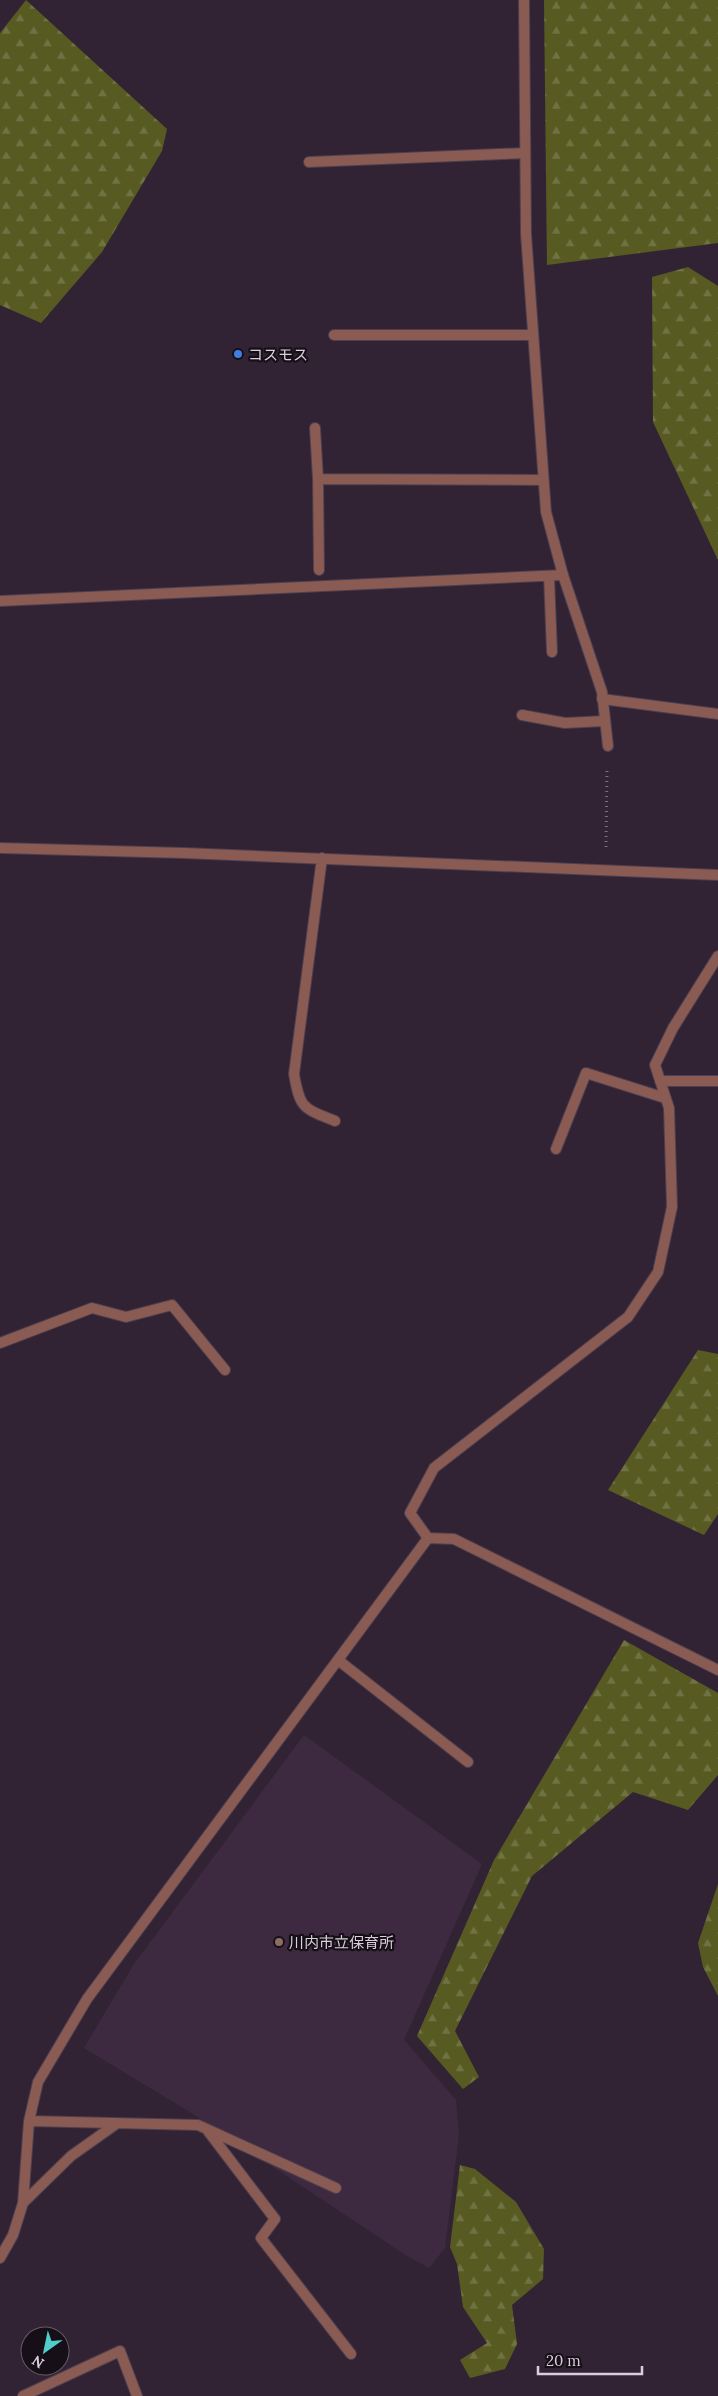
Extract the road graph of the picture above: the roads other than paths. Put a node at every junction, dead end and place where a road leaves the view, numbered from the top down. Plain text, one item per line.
1 (524, 0) edge
2 (525, 152) junction
3 (309, 162) dead end
4 (334, 335) dead end
5 (533, 335) junction
6 (316, 428) dead end
7 (318, 479) junction
8 (544, 480) junction
9 (319, 570) dead end
10 (563, 575) junction
11 (549, 576) junction
12 (0, 601) edge
13 (552, 652) dead end
14 (602, 699) junction
15 (718, 714) edge
16 (522, 715) dead end
17 (605, 721) junction
18 (608, 746) road end
19 (0, 848) edge
20 (322, 858) junction
21 (718, 875) edge
22 (718, 956) edge
23 (660, 1081) junction
24 (718, 1081) edge
25 (665, 1098) junction
26 (335, 1120) dead end
27 (556, 1149) dead end
28 (0, 1343) edge
29 (225, 1370) dead end
30 (428, 1538) junction
31 (338, 1660) junction
32 (718, 1670) edge
33 (468, 1762) dead end
34 (29, 2121) junction
35 (116, 2124) junction
36 (208, 2130) junction
37 (336, 2188) dead end
38 (23, 2203) junction
39 (0, 2258) edge
40 (351, 2354) dead end
41 (23, 2396) edge
42 (136, 2396) edge

1 - 2 street
2 - 3 street
2 - 5 street
4 - 5 street
5 - 8 street
6 - 7 street
7 - 8 street
7 - 9 street
8 - 10 street
10 - 11 street
10 - 14 street
11 - 12 street
11 - 13 street
14 - 15 street
14 - 17 street
16 - 17 street
17 - 18 street
19 - 20 street
20 - 21 street
20 - 26 street
22 - 23 street
23 - 24 street
23 - 25 street
25 - 27 street
25 - 30 street
28 - 29 street
30 - 31 street
30 - 32 street
31 - 33 street
31 - 34 street
34 - 35 street
34 - 38 street
35 - 36 street
35 - 38 street
36 - 37 street
36 - 40 street
38 - 39 street
41 - 42 street

